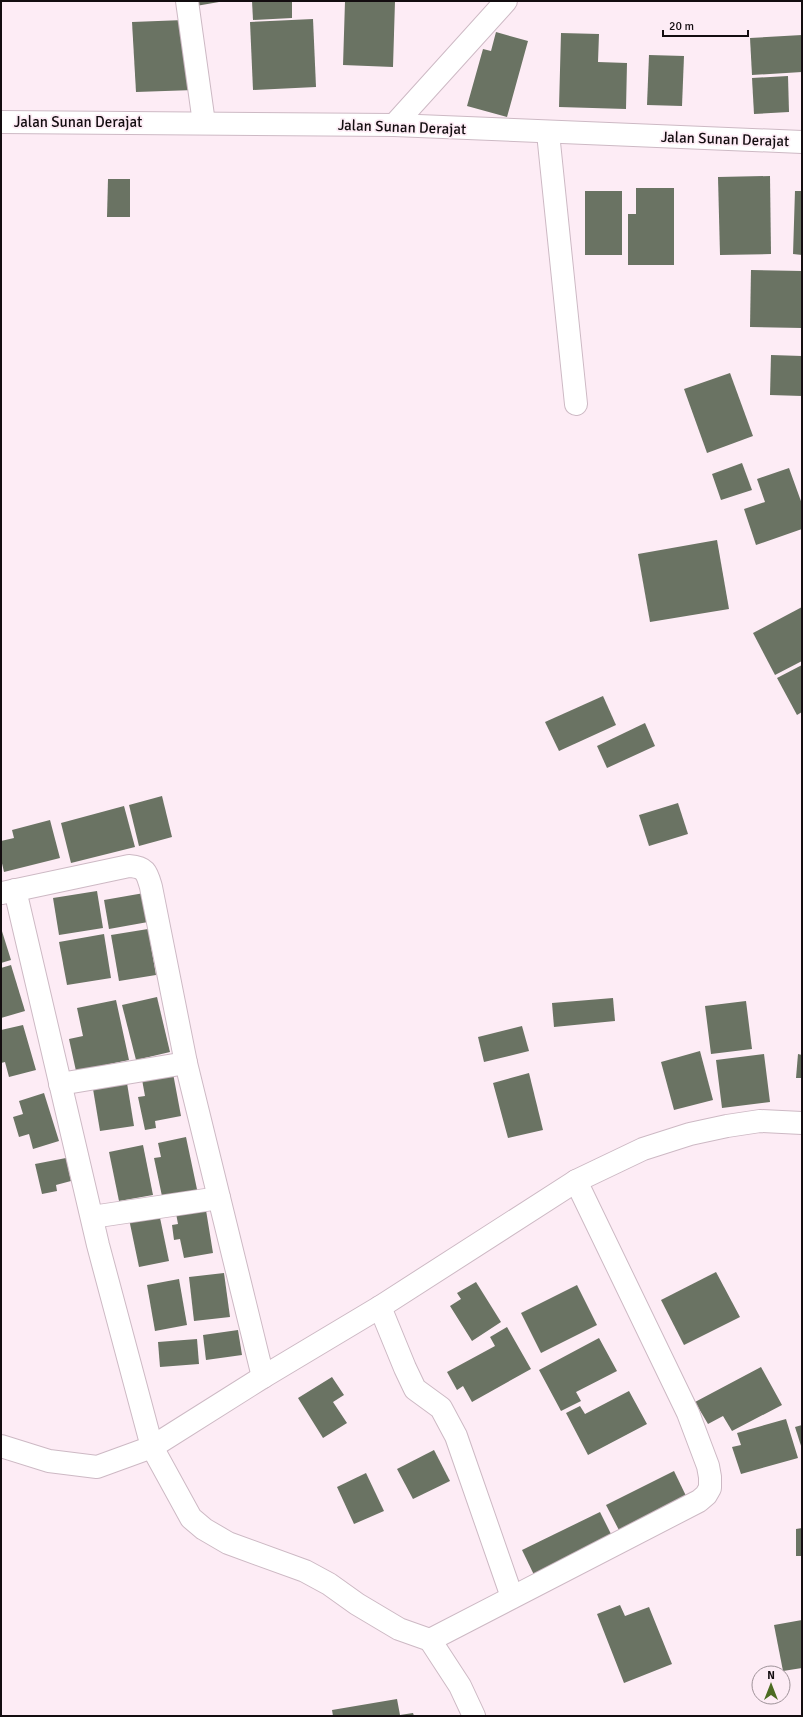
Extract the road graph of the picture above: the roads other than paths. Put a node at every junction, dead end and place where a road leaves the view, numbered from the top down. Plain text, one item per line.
1 (187, 1) edge
2 (506, 1) edge
3 (1, 122) edge
4 (204, 123) junction
5 (394, 126) junction
6 (548, 132) junction
7 (802, 142) edge
8 (576, 404) dead end
9 (8, 892) edge
10 (186, 1063) junction
11 (60, 1084) junction
12 (802, 1123) edge
13 (576, 1181) junction
14 (219, 1198) junction
15 (92, 1217) junction
16 (380, 1307) junction
17 (263, 1378) junction
18 (1, 1446) edge
19 (152, 1447) junction
20 (512, 1597) junction
21 (430, 1640) junction
22 (474, 1716) edge

1 - 4 street
2 - 5 street
3 - 4 street, Jalan Sunan Derajat
4 - 5 street, Jalan Sunan Derajat
5 - 6 street, Jalan Sunan Derajat
6 - 7 street, Jalan Sunan Derajat
6 - 8 street
9 - 10 street
9 - 11 street
10 - 11 street
10 - 14 street
11 - 15 street
12 - 13 street
13 - 16 street
13 - 20 street
14 - 15 street
14 - 17 street
15 - 19 street
16 - 17 street
16 - 20 street
17 - 19 street
18 - 19 street
19 - 21 street
20 - 21 street
21 - 22 street

